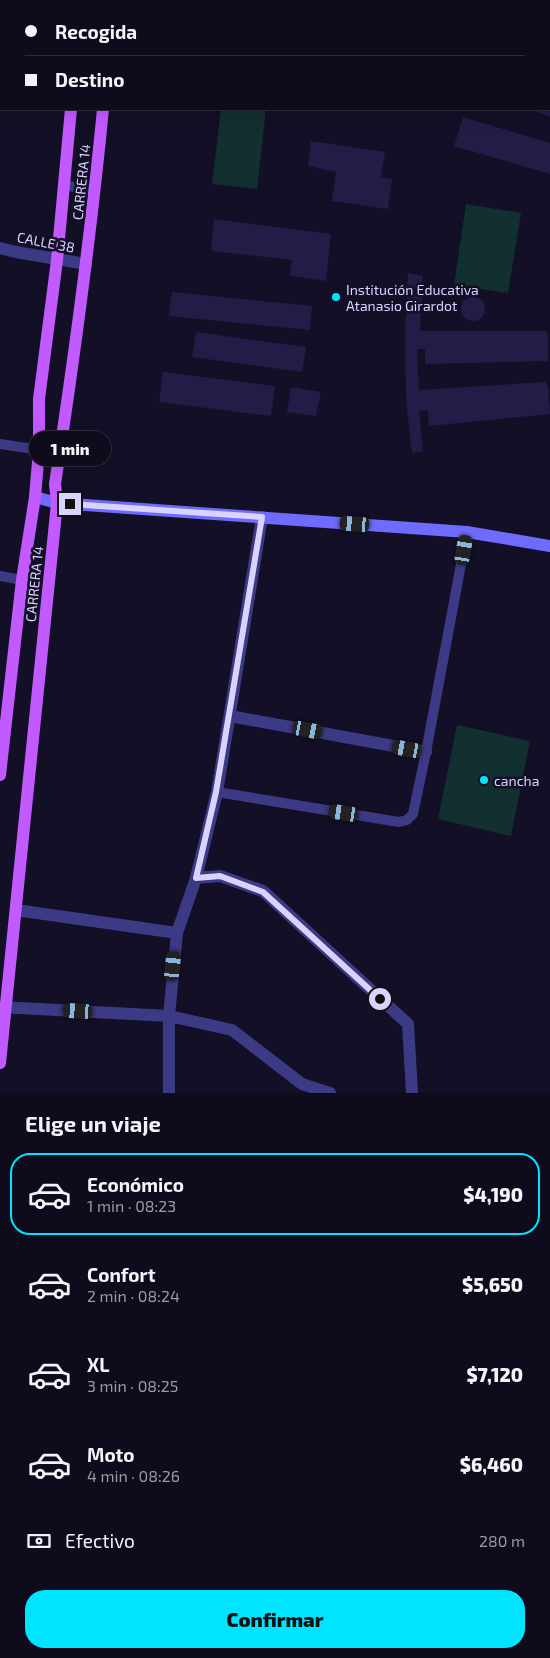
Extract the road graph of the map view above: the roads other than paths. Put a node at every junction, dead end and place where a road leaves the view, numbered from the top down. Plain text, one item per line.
1 (71, 110) edge
2 (103, 110) edge
3 (64, 185) junction
4 (95, 191) junction
5 (0, 248) edge
6 (56, 260) junction
7 (86, 264) junction
8 (0, 444) edge
9 (39, 450) junction
10 (60, 453) junction
11 (35, 497) junction
12 (57, 503) junction
13 (262, 517) junction
14 (467, 532) junction
15 (550, 546) edge
16 (0, 576) edge
17 (22, 580) junction
18 (230, 716) junction
19 (426, 752) junction
20 (0, 775) edge
21 (216, 792) junction
22 (196, 878) junction
23 (16, 910) junction
24 (176, 934) junction
25 (2, 1007) edge
26 (168, 1016) junction
27 (0, 1063) edge
28 (169, 1093) edge
29 (330, 1093) edge
30 (412, 1093) edge

1 - 3 main road, CARRERA 14
2 - 4 main road, CARRERA 14
3 - 4 lane
3 - 6 main road, CARRERA 14
4 - 7 main road, CARRERA 14
5 - 6 street, CALLE 38
6 - 7 street, CALLE 38
6 - 9 main road, CARRERA 14
7 - 10 main road, CARRERA 14
8 - 9 lane
9 - 10 lane
9 - 11 main road, CARRERA 14
10 - 12 main road, CARRERA 14
11 - 12 street
11 - 17 main road, CARRERA 14
12 - 13 street
12 - 23 main road, CARRERA 14
13 - 14 street
13 - 18 street
14 - 15 street
14 - 19 lane
16 - 17 lane
17 - 20 main road, CARRERA 14
18 - 19 street
18 - 21 street
19 - 21 lane
21 - 22 street
22 - 24 street
22 - 30 street
23 - 24 street
23 - 25 main road, CARRERA 14
24 - 26 street
25 - 26 street
25 - 27 main road, CARRERA 14
26 - 28 street
26 - 29 street

